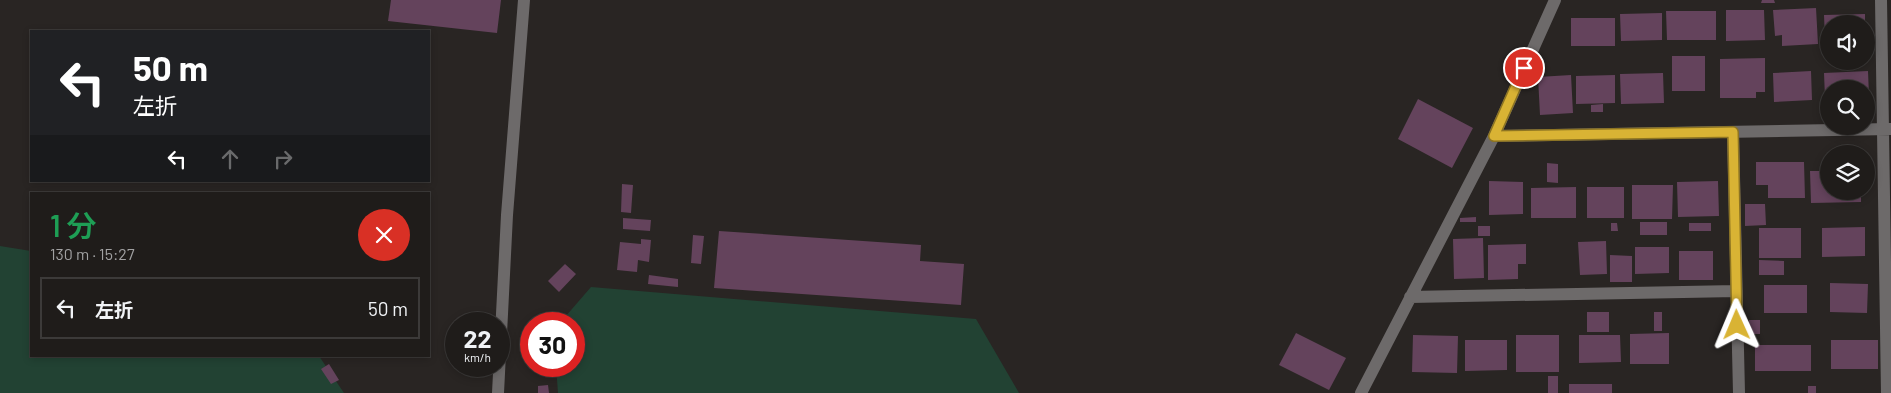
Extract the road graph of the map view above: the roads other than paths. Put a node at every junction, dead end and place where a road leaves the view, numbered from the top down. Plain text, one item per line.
1 (524, 0) edge
2 (1555, 0) edge
3 (1881, 0) edge
4 (1887, 129) edge
5 (1733, 132) junction
6 (1494, 136) junction
7 (1888, 288) edge
8 (1736, 291) junction
9 (1410, 297) junction
10 (498, 393) edge
11 (1361, 393) edge
12 (1739, 393) edge
13 (1887, 393) edge

1 - 10 street
2 - 6 street
3 - 4 street
4 - 5 street
4 - 7 street
5 - 6 street
5 - 8 street
6 - 9 street
7 - 13 street
8 - 9 street
8 - 12 street
9 - 11 street

